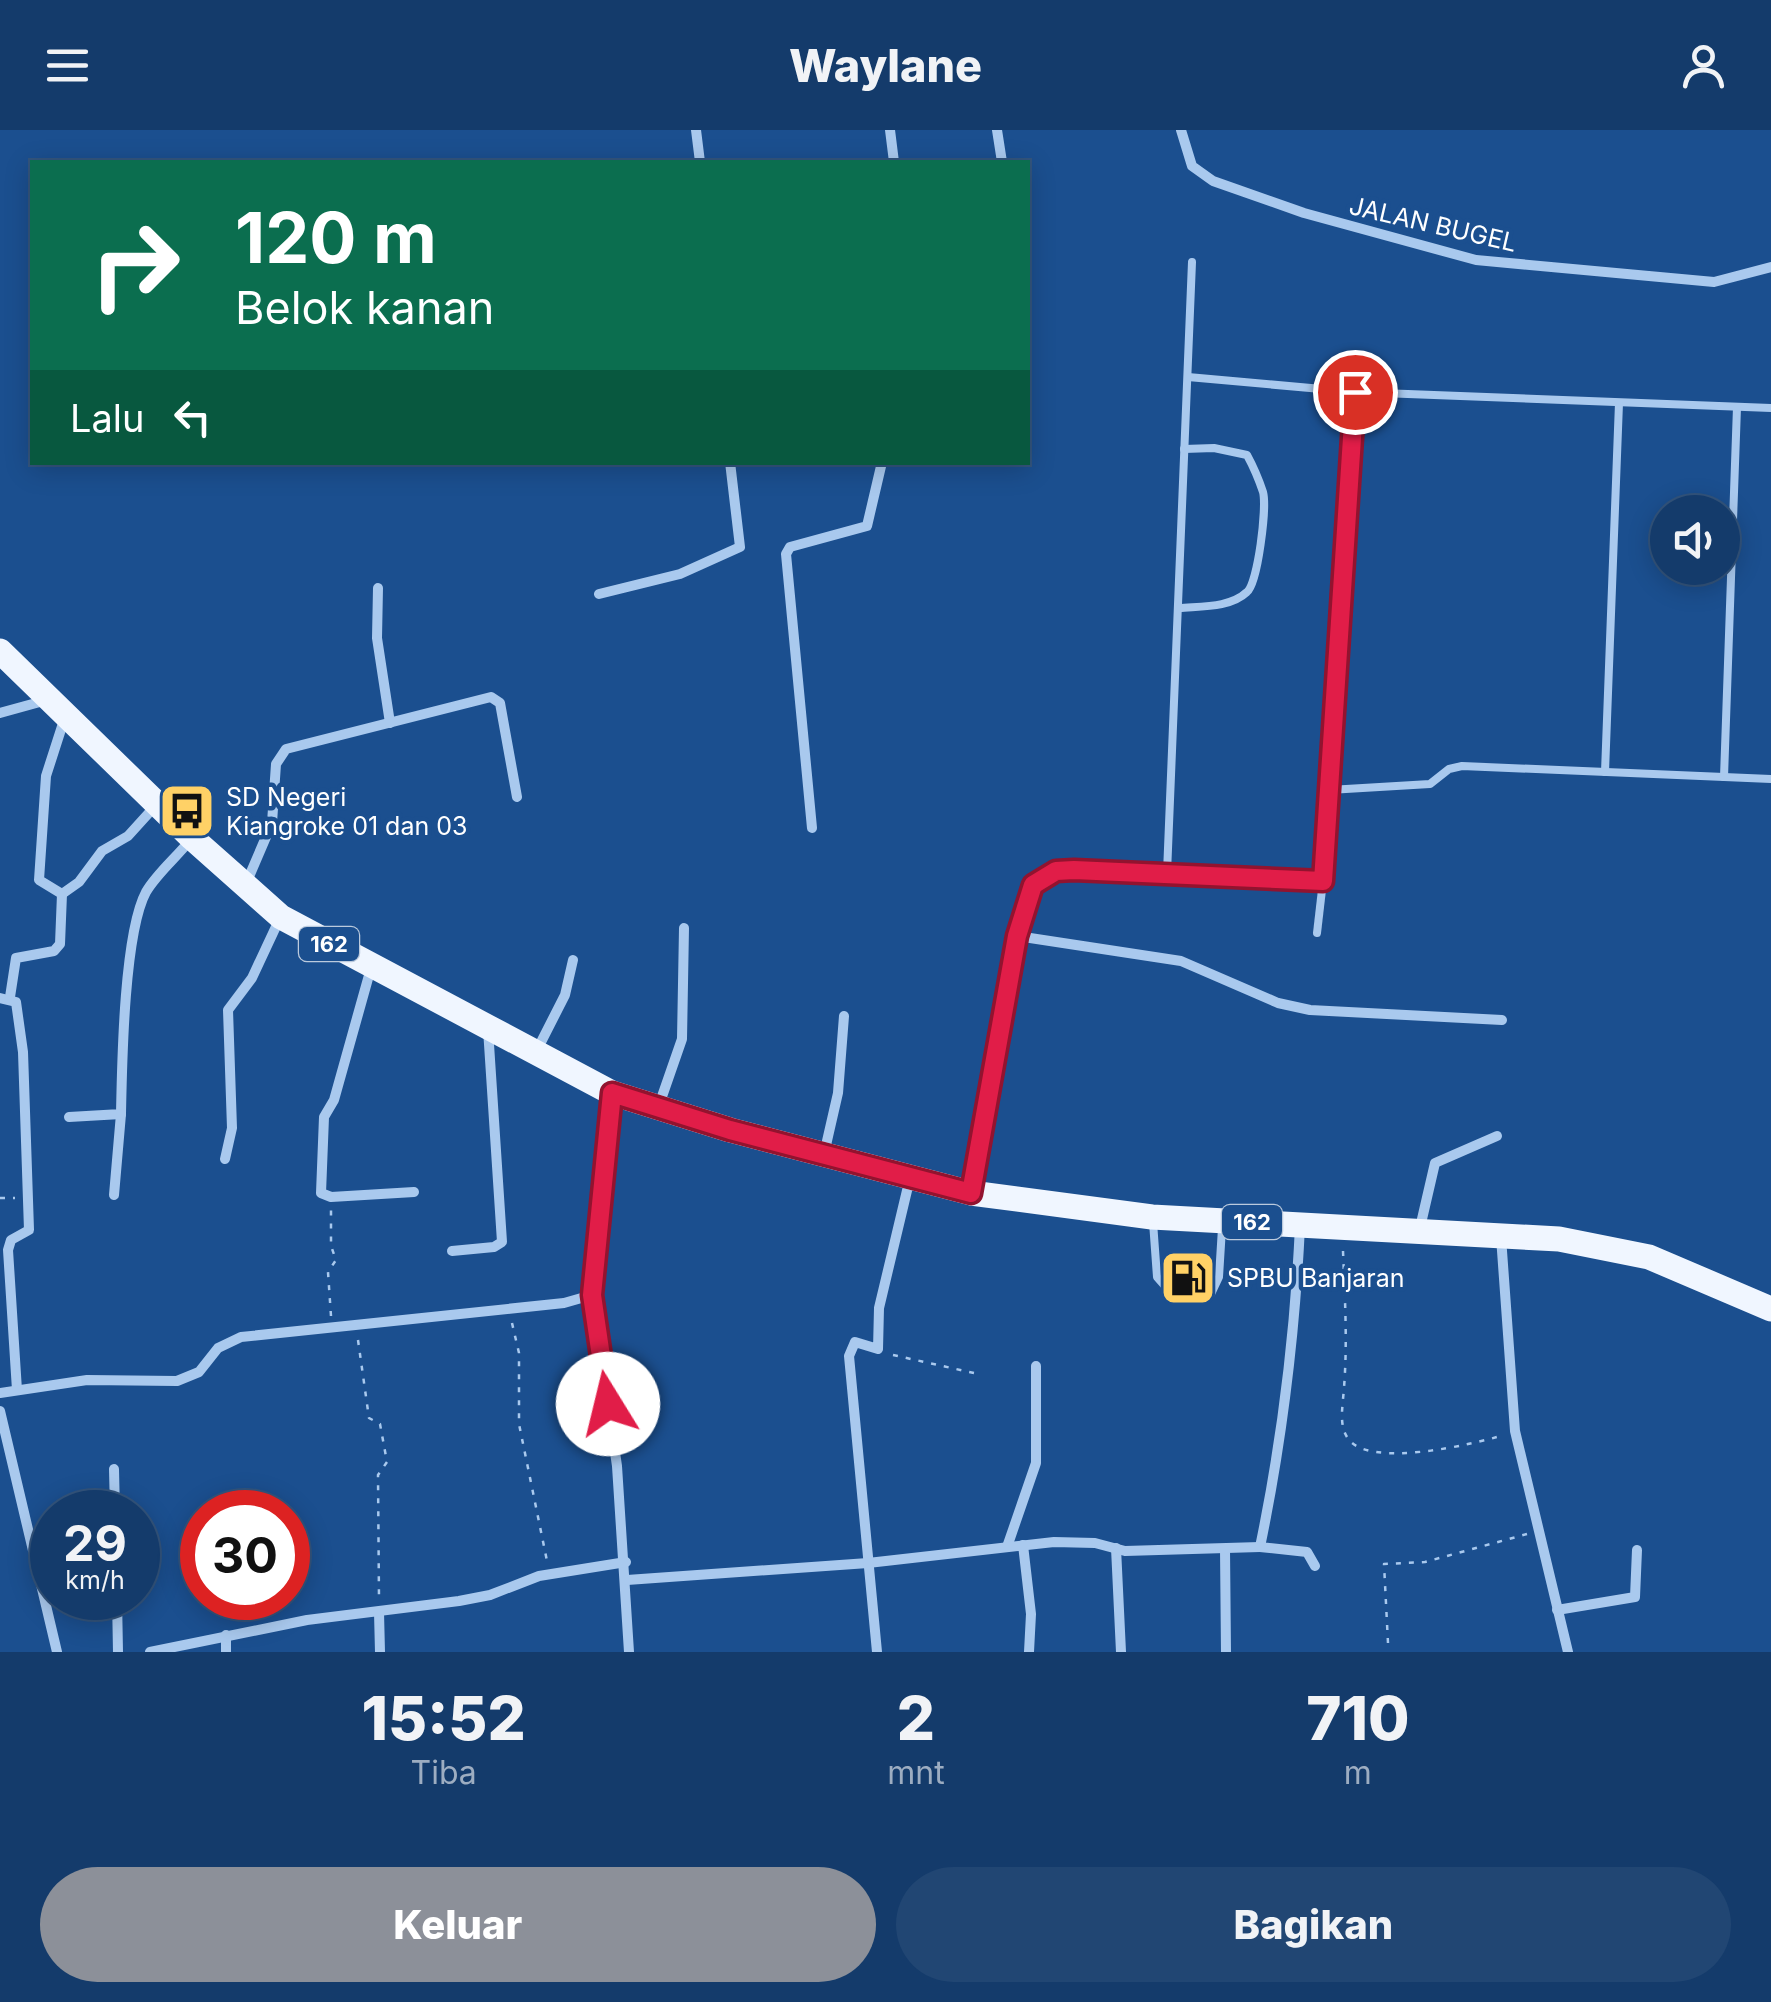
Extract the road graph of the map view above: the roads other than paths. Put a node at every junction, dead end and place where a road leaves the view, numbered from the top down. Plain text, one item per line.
1 (696, 130) edge
2 (890, 130) edge
3 (997, 130) edge
4 (1181, 130) edge
5 (700, 160) edge
6 (894, 160) edge
7 (1002, 160) edge
8 (1192, 262) dead end
9 (1771, 267) edge
10 (1188, 377) junction
11 (1355, 392) junction
12 (1618, 403) junction
13 (1737, 407) junction
14 (1771, 408) edge
15 (1184, 448) junction
16 (730, 465) edge
17 (881, 465) edge
18 (378, 588) dead end
19 (599, 594) dead end
20 (1179, 608) junction
21 (0, 651) edge
22 (57, 708) junction
23 (0, 713) edge
24 (390, 723) junction
25 (1605, 772) junction
26 (1724, 777) junction
27 (1771, 780) edge
28 (1329, 790) junction
29 (517, 797) dead end
30 (158, 804) junction
31 (812, 828) dead end
32 (192, 838) junction
33 (1167, 873) junction
34 (1323, 881) junction
35 (244, 887) junction
36 (62, 894) junction
37 (281, 917) junction
38 (684, 928) dead end
39 (1317, 933) dead end
40 (1017, 936) junction
41 (573, 960) dead end
42 (371, 967) junction
43 (5, 998) edge
44 (844, 1016) dead end
45 (1502, 1020) dead end
46 (488, 1028) junction
47 (536, 1053) junction
48 (612, 1093) junction
49 (658, 1108) junction
50 (121, 1114) junction
51 (69, 1117) dead end
52 (1498, 1136) dead end
53 (824, 1155) junction
54 (225, 1159) dead end
55 (910, 1177) junction
56 (414, 1192) dead end
57 (971, 1193) junction
58 (114, 1194) dead end
59 (1152, 1218) junction
60 (1222, 1221) junction
61 (1300, 1225) junction
62 (1419, 1232) junction
63 (1501, 1237) junction
64 (452, 1251) dead end
65 (592, 1295) junction
66 (1771, 1308) edge
67 (1036, 1366) dead end
68 (17, 1390) junction
69 (0, 1392) edge
70 (0, 1411) edge
71 (114, 1469) dead end
72 (114, 1490) edge
73 (1023, 1545) junction
74 (1260, 1546) junction
75 (1007, 1547) junction
76 (1116, 1548) junction
77 (1225, 1549) junction
78 (1637, 1550) dead end
79 (626, 1562) junction
80 (868, 1563) junction
81 (1315, 1566) dead end
82 (627, 1580) junction
83 (1558, 1610) junction
84 (379, 1612) junction
85 (117, 1620) edge
86 (226, 1635) junction
87 (56, 1652) edge
88 (118, 1652) edge
89 (150, 1652) edge
90 (226, 1652) edge
91 (380, 1652) edge
92 (630, 1652) edge
93 (877, 1652) edge
94 (1028, 1652) edge
95 (1121, 1652) edge
96 (1226, 1652) edge
97 (1568, 1652) edge

1 - 5 street
2 - 6 street
3 - 7 street
4 - 9 street, JALAN BUGEL
8 - 10 lane
10 - 11 lane
10 - 15 lane
11 - 12 lane
11 - 28 lane
12 - 13 lane
12 - 25 lane
13 - 14 lane
13 - 26 lane
15 - 20 lane
15 - 20 lane
16 - 19 street
17 - 31 street
18 - 24 street
20 - 33 lane
21 - 22 main road, 162
22 - 23 street
22 - 30 main road, 162
22 - 36 street
24 - 29 street
24 - 35 street
25 - 26 lane
25 - 28 lane
26 - 27 lane
28 - 34 lane
30 - 32 main road, 162
30 - 36 street
32 - 35 main road, 162
32 - 50 street
33 - 34 lane
33 - 40 lane
34 - 39 lane
35 - 37 main road, 162
36 - 43 street
37 - 42 main road, 162
37 - 54 street
38 - 49 street
40 - 45 street
40 - 57 street
41 - 47 street
42 - 46 main road, 162
42 - 56 street
43 - 68 street
44 - 53 street
46 - 47 main road, 162
46 - 64 street
47 - 48 main road, 162
48 - 49 main road, 162
48 - 65 street
49 - 53 main road, 162
50 - 51 street
50 - 58 street
52 - 62 street
53 - 55 main road, 162
55 - 57 main road, 162
55 - 80 street
57 - 59 main road, 162
59 - 60 main road, 162
59 - 60 lane
60 - 61 main road, 162
61 - 62 main road, 162
61 - 74 street
62 - 63 main road, 162
63 - 66 main road, 162
63 - 83 street
65 - 68 street
65 - 79 street
67 - 75 street
68 - 69 street
70 - 87 street
71 - 72 street
73 - 75 street
73 - 76 street
73 - 94 street
74 - 77 street
74 - 81 street
75 - 80 street
76 - 77 street
76 - 95 street
77 - 96 street
78 - 83 street
79 - 82 street
79 - 84 street
80 - 82 street
80 - 93 street
82 - 92 street
83 - 97 street
84 - 86 street
84 - 91 street
85 - 88 street
86 - 89 street
86 - 90 street

